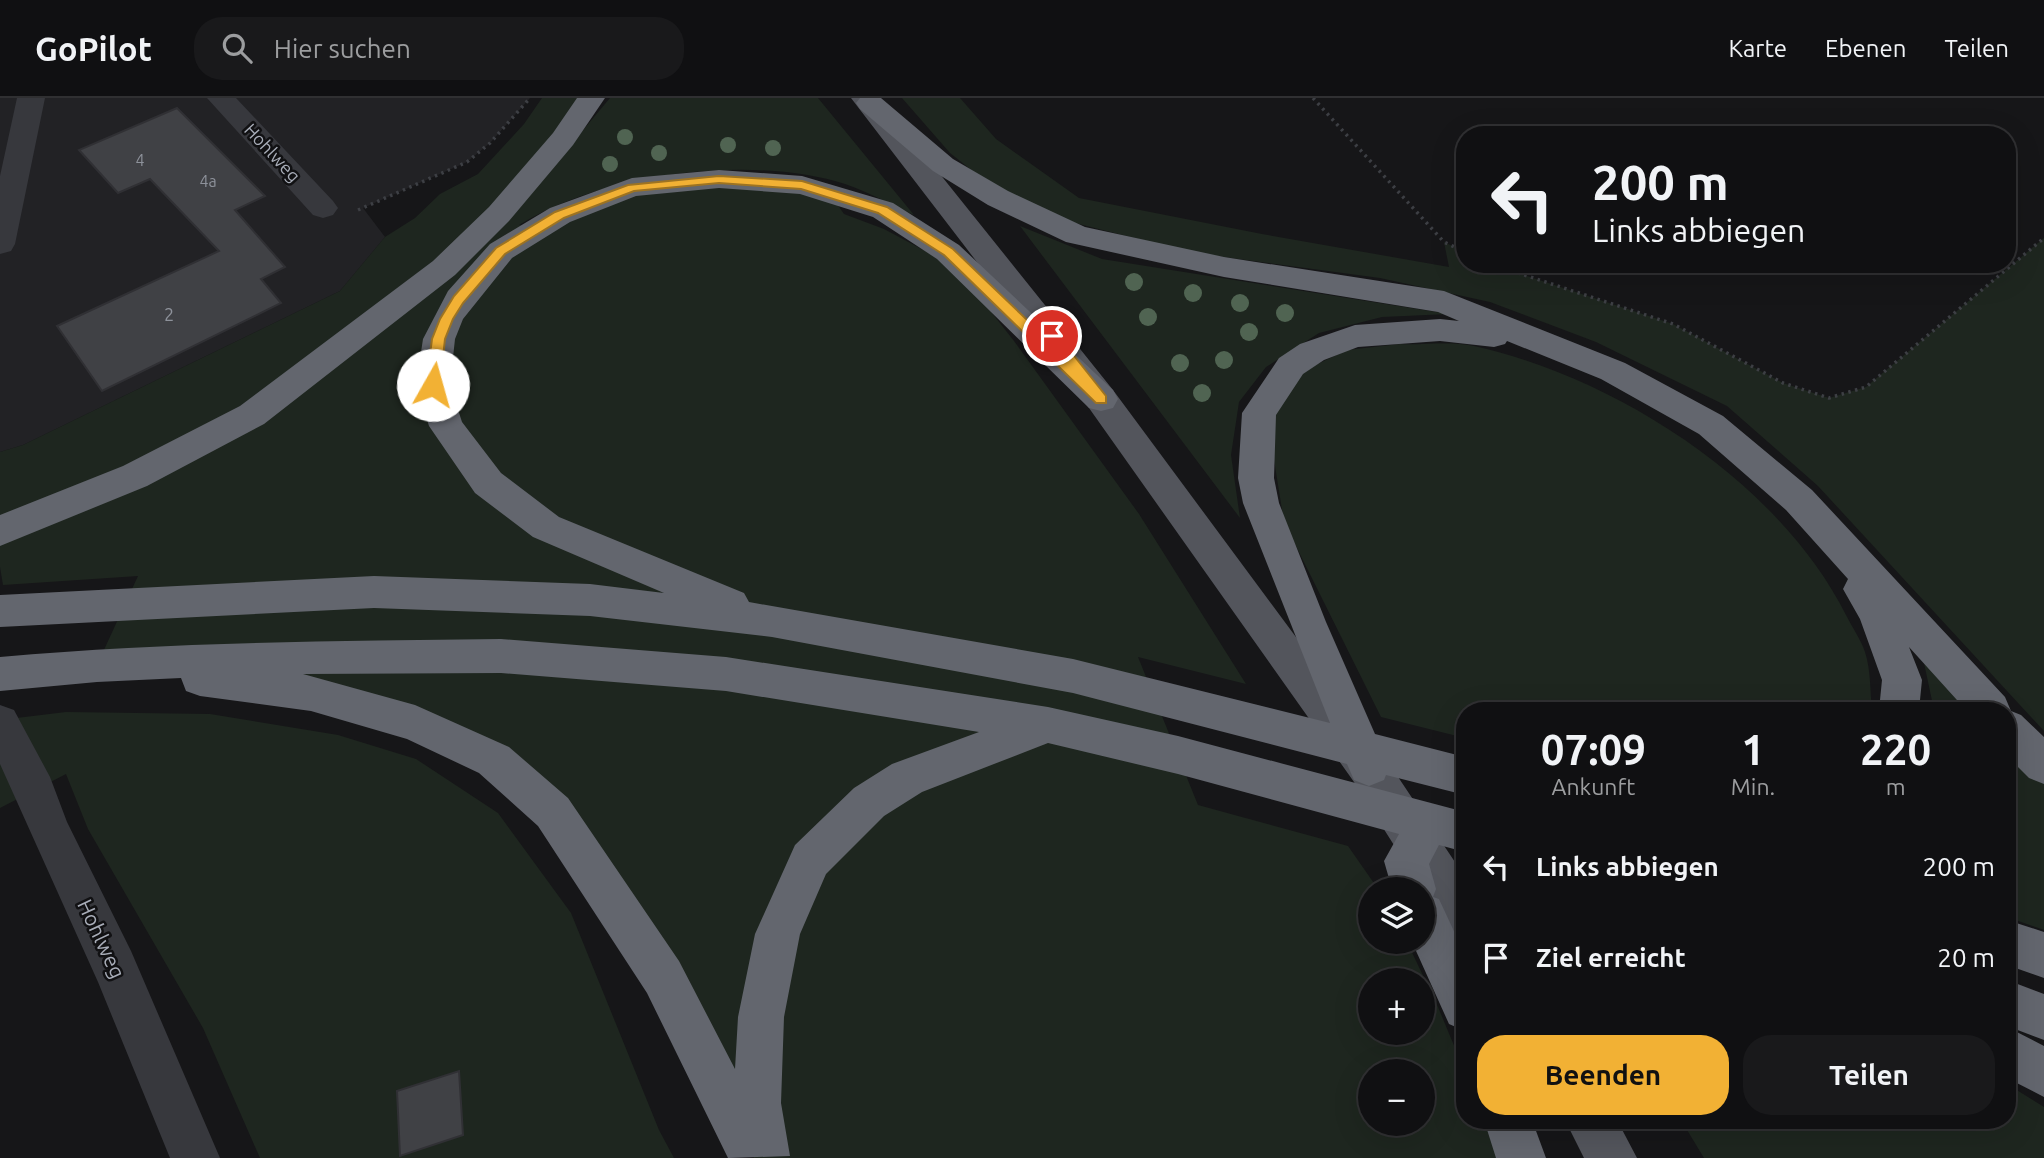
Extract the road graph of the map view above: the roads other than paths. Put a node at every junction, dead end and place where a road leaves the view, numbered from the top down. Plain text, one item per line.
1 (31, 98) edge
2 (221, 98) edge
3 (591, 98) edge
4 (867, 101) edge
5 (323, 208) road end
6 (0, 244) edge
7 (1539, 340) junction
8 (1101, 400) junction
9 (0, 531) edge
10 (1835, 542) junction
11 (3, 611) edge
12 (772, 621) junction
13 (97, 665) junction
14 (12, 673) edge
15 (1900, 702) edge
16 (1984, 702) edge
17 (0, 723) edge
18 (1048, 725) junction
19 (2016, 737) edge
20 (2044, 765) edge
21 (1369, 769) junction
22 (1456, 774) edge
23 (1456, 830) edge
24 (1419, 841) junction
25 (1411, 877) edge
26 (1456, 901) edge
27 (1435, 942) edge
28 (2016, 945) edge
29 (2044, 955) edge
30 (1456, 988) edge
31 (2016, 1006) edge
32 (2044, 1017) edge
33 (2016, 1056) edge
34 (2044, 1073) edge
35 (1511, 1129) edge
36 (1594, 1129) edge
37 (195, 1158) edge
38 (754, 1158) edge
39 (765, 1158) edge
40 (1521, 1158) edge
41 (1612, 1158) edge

1 - 6 street
2 - 5 street, Hohlweg
3 - 9 highway
4 - 7 highway
4 - 8 main road
7 - 10 highway
7 - 21 highway
8 - 12 highway
8 - 21 main road
10 - 15 highway
10 - 16 highway
11 - 12 highway
12 - 22 highway
13 - 14 highway
13 - 18 highway
13 - 38 highway
17 - 37 street, Hohlweg
18 - 23 highway
18 - 39 highway
19 - 20 highway
21 - 24 main road
24 - 25 highway
24 - 26 main road
27 - 30 highway
28 - 29 highway
31 - 32 highway
33 - 34 highway
35 - 40 highway
36 - 41 main road

